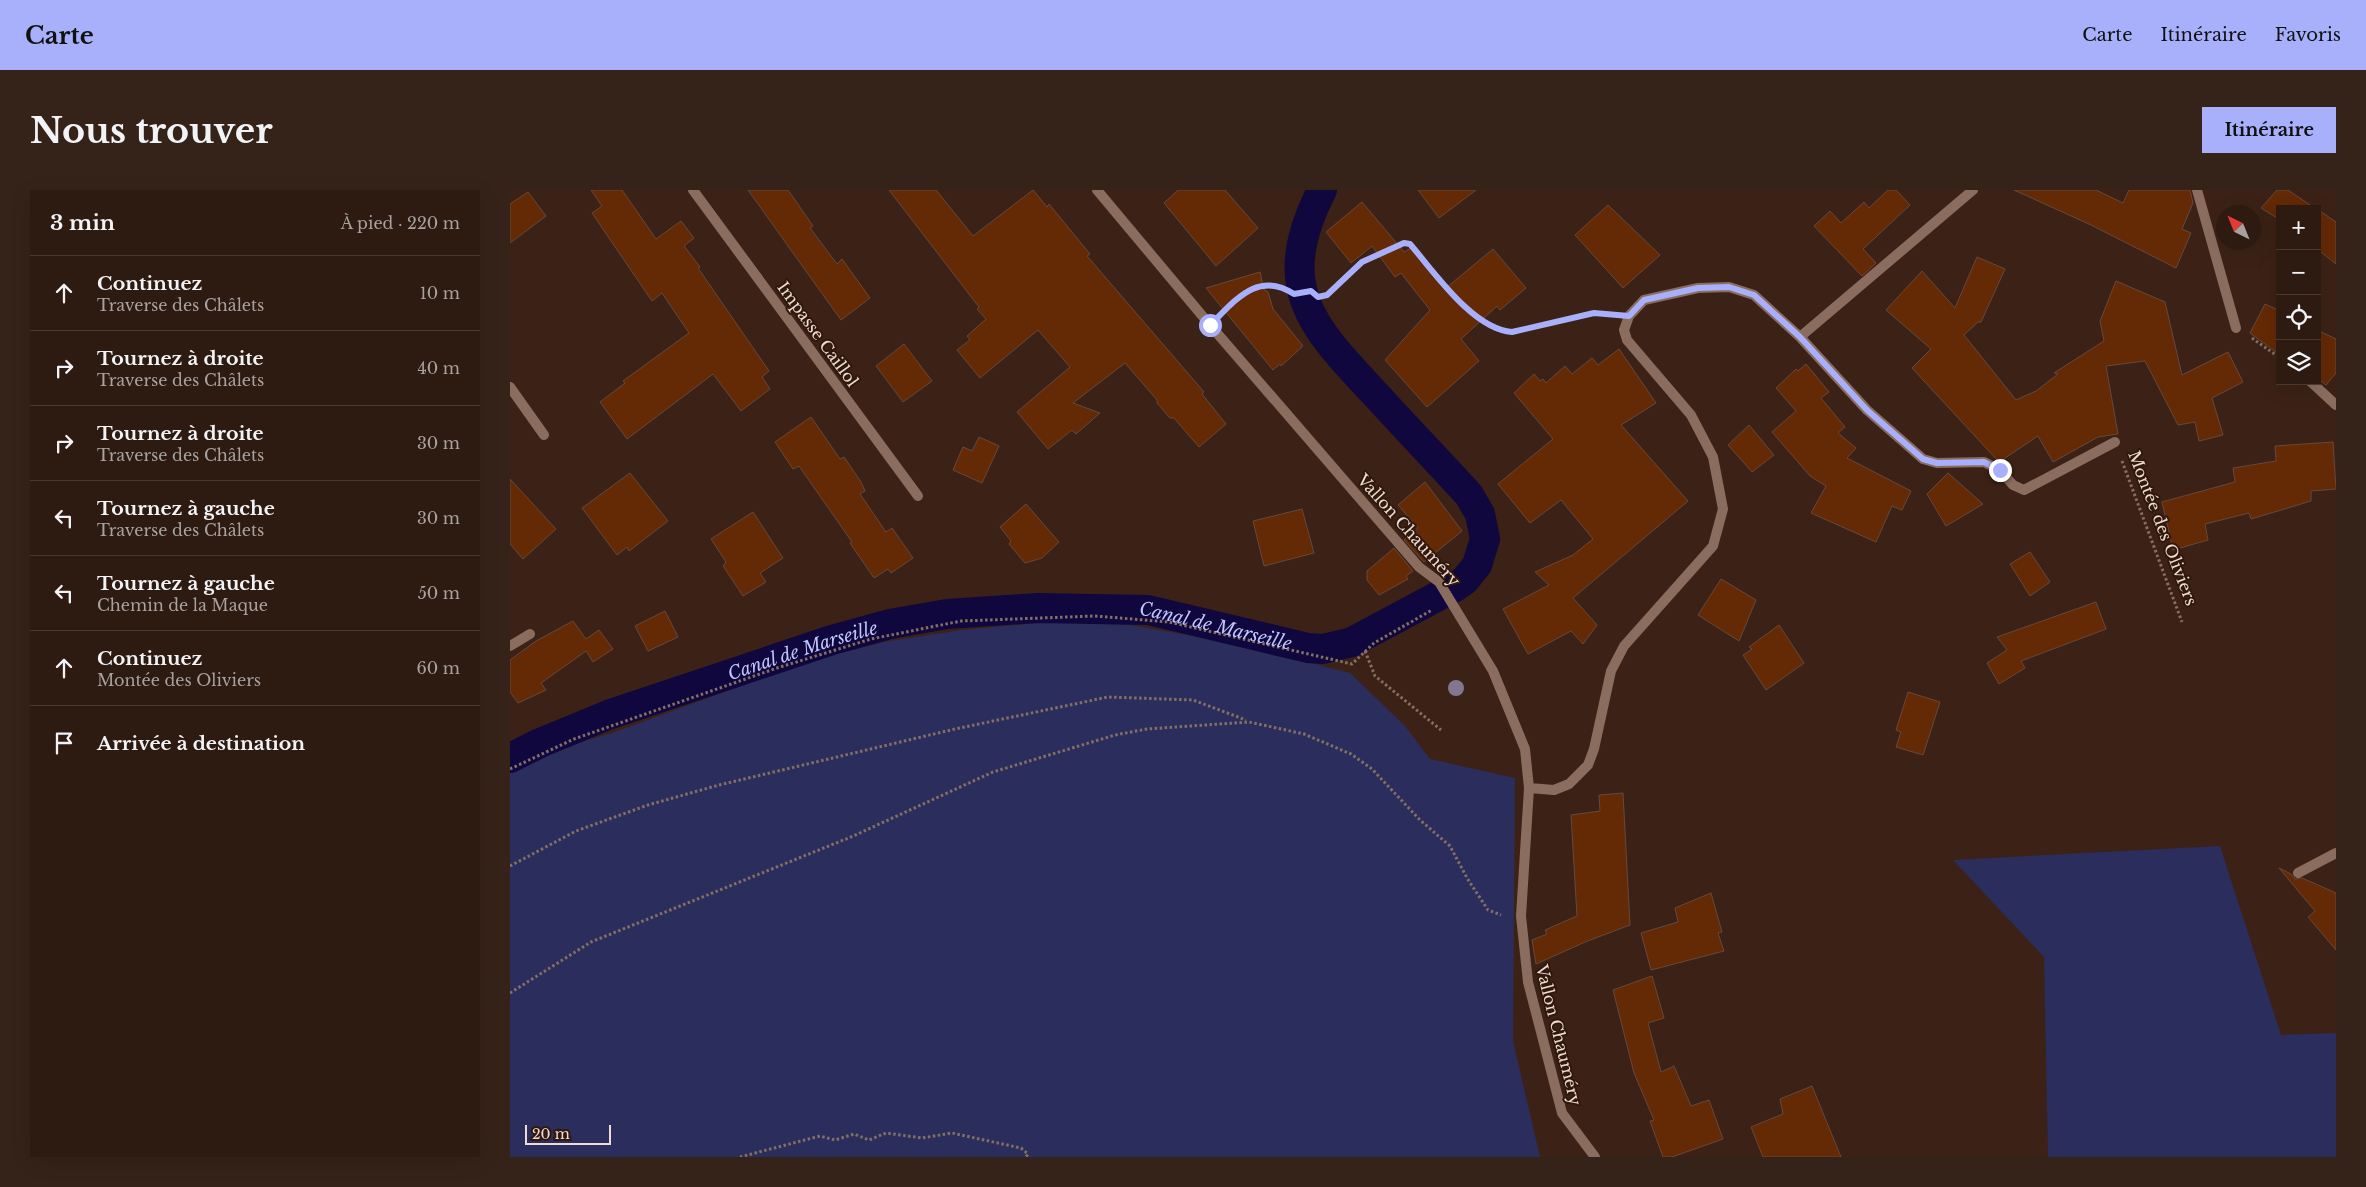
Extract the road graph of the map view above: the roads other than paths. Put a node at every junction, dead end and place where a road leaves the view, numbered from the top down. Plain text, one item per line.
1 (693, 190) edge
2 (1097, 190) edge
3 (1973, 190) edge
4 (2197, 190) edge
5 (2236, 328) road end
6 (1800, 337) junction
7 (2314, 385) edge
8 (510, 387) edge
9 (2336, 405) edge
10 (544, 435) dead end
11 (2115, 442) road end
12 (918, 496) dead end
13 (530, 634) dead end
14 (510, 646) edge
15 (1529, 788) junction
16 (2336, 853) edge
17 (2298, 873) dead end
18 (1595, 1157) edge

1 - 12 street, Impasse Caillol
2 - 15 street, Vallon Chauméry
3 - 6 street
4 - 5 street
6 - 11 street, Montée des Oliviers
6 - 15 street
7 - 9 street
8 - 10 street
13 - 14 street
15 - 18 street, Vallon Chauméry
16 - 17 street

